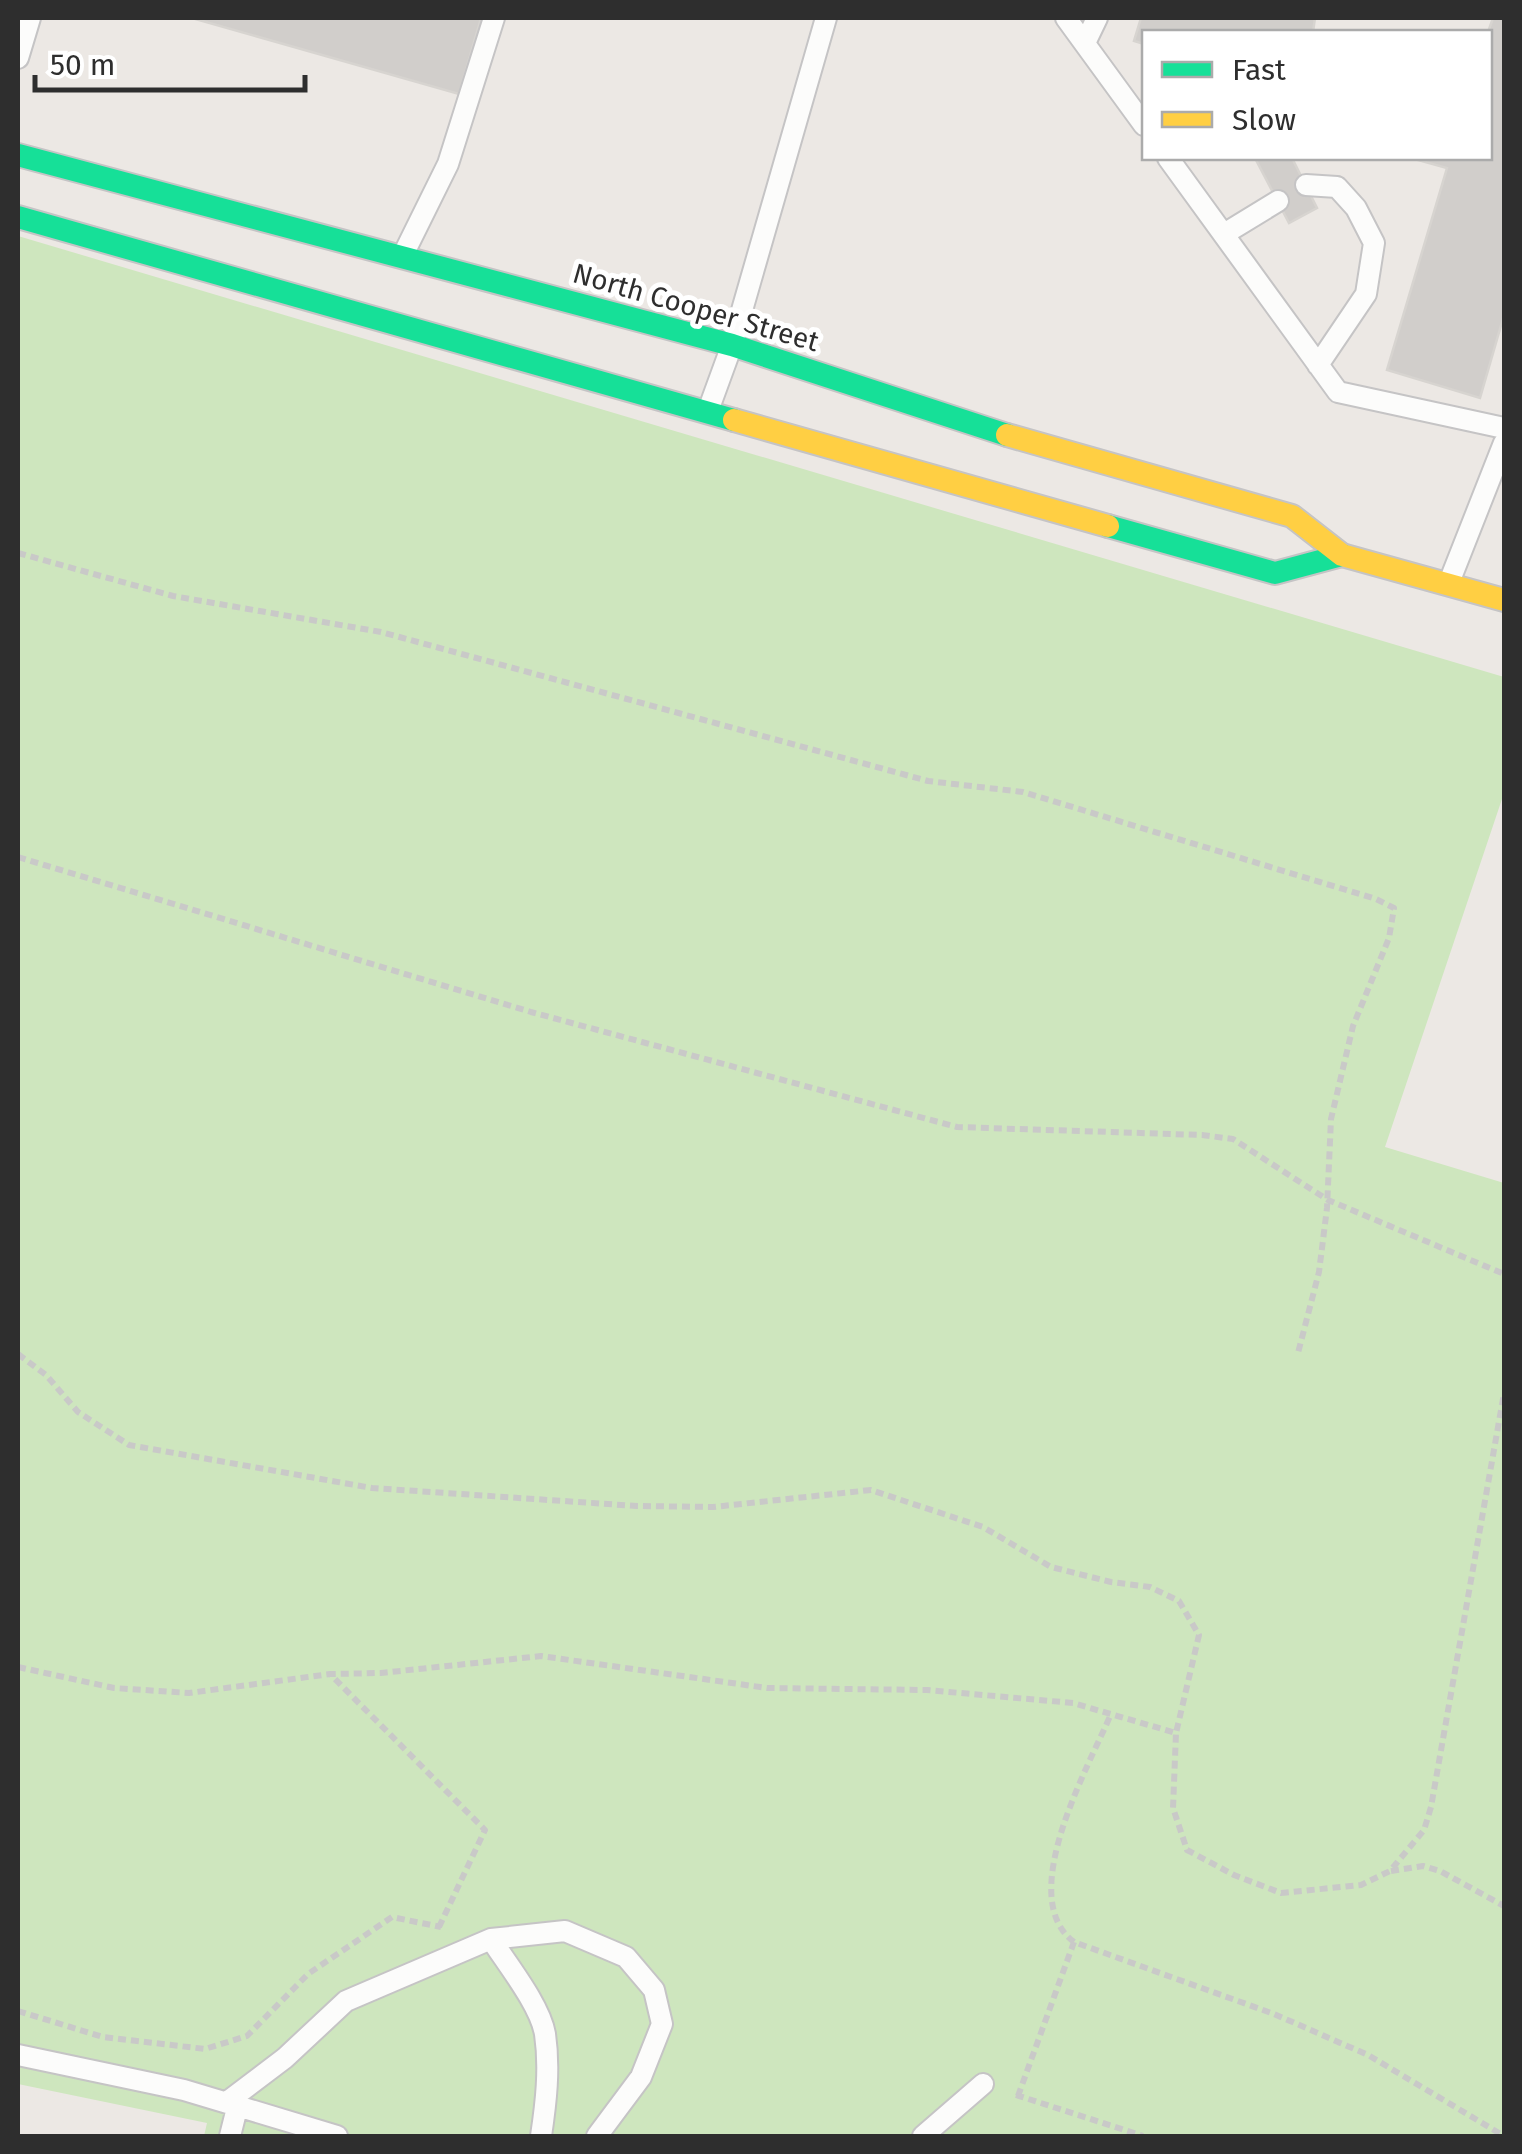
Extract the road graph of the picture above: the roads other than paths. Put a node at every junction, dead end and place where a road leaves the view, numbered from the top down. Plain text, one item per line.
1 (30, 18) edge
2 (494, 18) edge
3 (826, 18) edge
4 (1066, 18) edge
5 (1096, 18) edge
6 (1085, 43) junction
7 (18, 58) edge
8 (1142, 122) edge
9 (18, 155) edge
10 (1169, 160) edge
11 (1306, 185) dead end
12 (1278, 201) dead end
13 (18, 217) edge
14 (1224, 234) junction
15 (402, 257) junction
16 (732, 345) junction
17 (1318, 365) junction
18 (707, 414) junction
19 (1504, 428) edge
20 (1504, 443) edge
21 (1342, 555) junction
22 (1450, 582) junction
23 (1504, 600) edge
24 (491, 1938) junction
25 (18, 2055) edge
26 (982, 2084) road end
27 (232, 2103) junction
28 (313, 2133) edge
29 (230, 2136) edge
30 (337, 2136) edge
31 (542, 2136) edge
32 (597, 2136) edge
33 (924, 2136) edge

1 - 7 lane
2 - 15 lane
3 - 16 lane
4 - 6 lane
5 - 6 lane
6 - 8 lane
9 - 15 main road, North Cooper Street
10 - 14 lane
11 - 17 lane
12 - 14 lane
13 - 18 main road, North Cooper Street
14 - 17 lane
15 - 16 main road, North Cooper Street
16 - 18 lane
16 - 21 main road, North Cooper Street
17 - 19 lane
18 - 21 main road, North Cooper Street
20 - 22 lane
21 - 22 main road, North Cooper Street
22 - 23 main road, North Cooper Street
24 - 27 lane
24 - 31 lane
24 - 32 lane
25 - 27 lane
26 - 33 lane
27 - 28 lane
27 - 29 lane
28 - 30 lane

